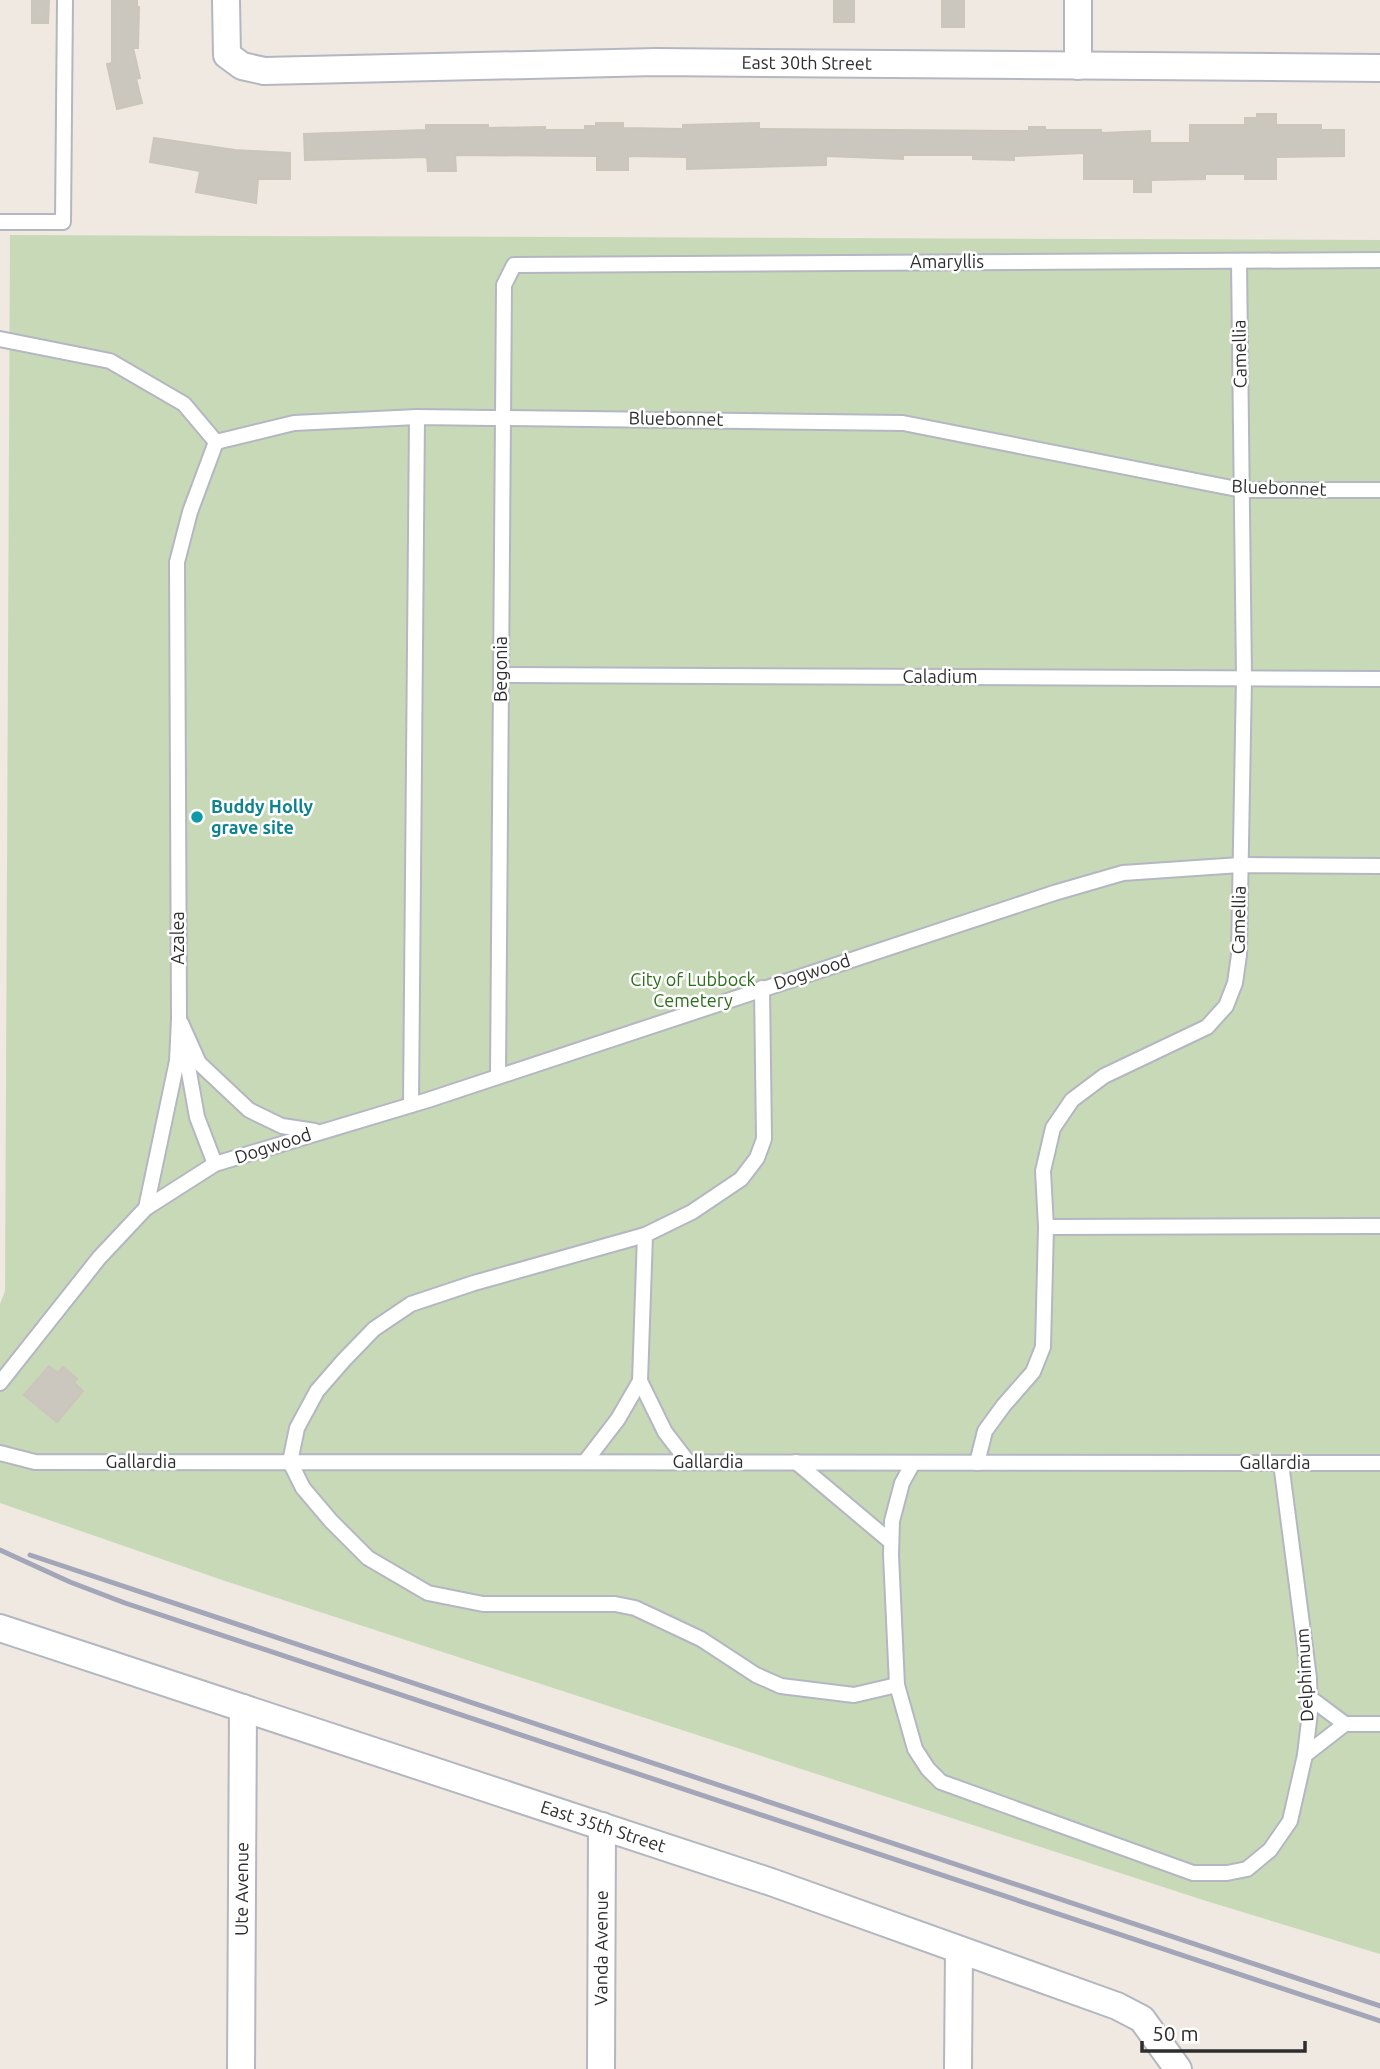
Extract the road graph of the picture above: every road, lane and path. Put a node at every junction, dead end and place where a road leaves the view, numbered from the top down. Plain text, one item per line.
1 (65, 0) edge
2 (226, 0) edge
3 (1078, 0) edge
4 (1078, 66) junction
5 (1380, 68) edge
6 (0, 222) edge
7 (1380, 260) edge
8 (1239, 261) junction
9 (514, 265) joint
10 (0, 340) edge
11 (503, 416) junction
12 (417, 417) junction
13 (216, 442) junction
14 (1242, 490) junction
15 (1380, 490) edge
16 (501, 675) junction
17 (1244, 678) junction
18 (1380, 679) edge
19 (1240, 865) junction
20 (1380, 866) edge
21 (762, 988) junction
22 (179, 1018) junction
23 (498, 1075) junction
24 (411, 1105) junction
25 (320, 1131) junction
26 (215, 1164) junction
27 (146, 1208) junction
28 (1380, 1226) edge
29 (1046, 1227) junction
30 (645, 1235) junction
31 (640, 1381) junction
32 (0, 1383) edge
33 (0, 1453) edge
34 (290, 1462) junction
35 (584, 1462) junction
36 (688, 1462) junction
37 (796, 1462) junction
38 (913, 1463) junction
39 (977, 1463) junction
40 (1281, 1463) junction
41 (1380, 1463) edge
42 (891, 1542) junction
43 (0, 1628) edge
44 (897, 1685) junction
45 (1309, 1698) junction
46 (243, 1708) junction
47 (1345, 1724) junction
48 (1380, 1724) edge
49 (1305, 1755) junction
50 (602, 1826) junction
51 (959, 1950) junction
52 (241, 2069) edge
53 (601, 2069) edge
54 (958, 2069) edge
55 (1178, 2069) edge

1 - 6 lane
2 - 4 street, East 30th Street
3 - 4 street
4 - 5 street, East 30th Street
7 - 8 lane, Amaryllis
8 - 9 lane, Amaryllis
8 - 14 lane, Camellia
9 - 11 lane, Begonia
10 - 13 lane
11 - 12 lane, Bluebonnet
11 - 14 lane, Bluebonnet
11 - 16 lane, Begonia
12 - 13 lane, Bluebonnet
12 - 24 lane
13 - 22 lane, Azalea
14 - 15 lane, Bluebonnet
14 - 17 lane, Camellia
16 - 17 lane, Caladium
16 - 23 lane, Begonia
17 - 18 lane, Caladium
17 - 19 lane, Camellia
19 - 20 lane, Dogwood
19 - 21 lane, Dogwood
19 - 29 lane, Camellia
21 - 23 lane, Dogwood
21 - 30 lane
22 - 25 lane
22 - 26 lane
22 - 27 lane, Azalea
23 - 24 lane, Dogwood
24 - 25 lane, Dogwood
25 - 26 lane, Dogwood
26 - 27 lane, Dogwood
27 - 32 lane
28 - 29 lane
29 - 39 lane, Camellia
30 - 31 lane
30 - 34 lane
31 - 35 lane
31 - 36 lane
33 - 34 lane, Gallardia
34 - 35 lane, Gallardia
34 - 44 lane
35 - 36 lane, Gallardia
36 - 37 lane, Gallardia
37 - 38 lane, Gallardia
37 - 42 lane
38 - 39 lane, Gallardia
38 - 42 lane
39 - 40 lane, Gallardia
40 - 41 lane, Gallardia
40 - 45 lane, Delphimum
42 - 44 lane
43 - 46 street, East 35th Street
44 - 49 lane, Delphimum
45 - 47 lane
45 - 49 lane, Delphimum
46 - 50 street, East 35th Street
46 - 52 street, Ute Avenue
47 - 48 lane
47 - 49 lane
50 - 51 street, East 35th Street
50 - 53 street, Vanda Avenue
51 - 54 street
51 - 55 street, East 35th Street

